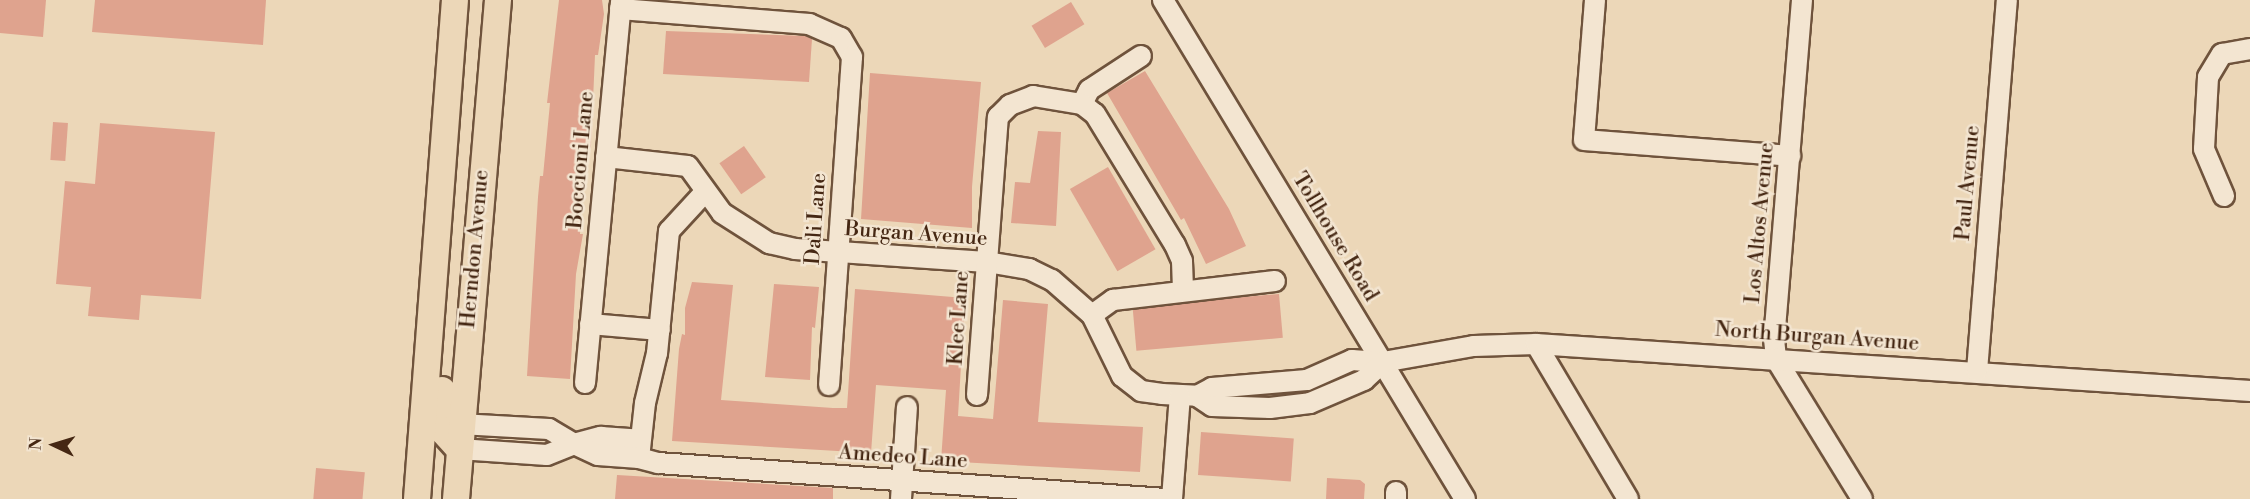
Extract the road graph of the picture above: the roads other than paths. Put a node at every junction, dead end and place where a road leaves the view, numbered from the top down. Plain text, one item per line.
1 (455, 0) edge
2 (498, 0) edge
3 (1163, 0) edge
4 (1595, 0) edge
5 (1802, 0) edge
6 (2007, 0) edge
7 (620, 4) edge
8 (2250, 49) edge
9 (1141, 56) dead end
10 (1082, 104) junction
11 (443, 138) junction
12 (1790, 156) junction
13 (606, 157) junction
14 (705, 192) junction
15 (2224, 196) dead end
16 (837, 252) junction
17 (987, 262) junction
18 (1275, 281) dead end
19 (1183, 290) junction
20 (1092, 315) junction
21 (590, 324) junction
22 (660, 330) junction
23 (1536, 344) junction
24 (1776, 358) junction
25 (1383, 362) junction
26 (1977, 371) junction
27 (585, 383) dead end
28 (829, 385) dead end
29 (1256, 386) junction
30 (2250, 391) edge
31 (977, 395) dead end
32 (1188, 396) junction
33 (907, 407) dead end
34 (1256, 407) junction
35 (460, 436) junction
36 (639, 449) junction
37 (901, 490) edge
38 (417, 499) edge
39 (456, 499) edge
40 (1165, 499) edge
41 (1172, 499) edge
42 (1465, 499) edge
43 (1628, 499) edge
44 (1862, 499) edge

1 - 11 main road, Herndon Avenue
2 - 35 main road, Herndon Avenue
3 - 25 street, Tollhouse Road
4 - 12 street
5 - 12 street, Los Altos Avenue
6 - 26 street, Paul Avenue
7 - 13 street, Boccioni Lane
7 - 16 street, Dali Lane
8 - 15 street
9 - 10 street
10 - 17 street, Klee Lane
10 - 19 street
11 - 35 main road
11 - 38 main road, Herndon Avenue
12 - 24 street, Los Altos Avenue
13 - 14 street, Burgan Avenue
13 - 21 street, Boccioni Lane
14 - 16 street, Burgan Avenue
14 - 22 street
16 - 17 street, Burgan Avenue
16 - 28 street, Dali Lane
17 - 20 street, Burgan Avenue
17 - 31 street, Klee Lane
18 - 19 street
19 - 20 street
20 - 32 street, Burgan Avenue
21 - 22 street
21 - 27 street, Boccioni Lane
22 - 36 street
23 - 24 street, North Burgan Avenue
23 - 25 street, North Burgan Avenue
23 - 43 street
24 - 26 street, North Burgan Avenue
24 - 44 street, Los Altos Avenue
25 - 29 street, Burgan Avenue
25 - 34 street, Burgan Avenue
25 - 42 street, Tollhouse Road
26 - 30 street, North Burgan Avenue
29 - 32 street, Burgan Avenue
29 - 34 street
32 - 34 street, Burgan Avenue
32 - 41 street
33 - 37 street
35 - 36 street, Amedeo Lane
35 - 39 main road, Herndon Avenue
36 - 37 street, Amedeo Lane
37 - 40 street, Amedeo Lane

